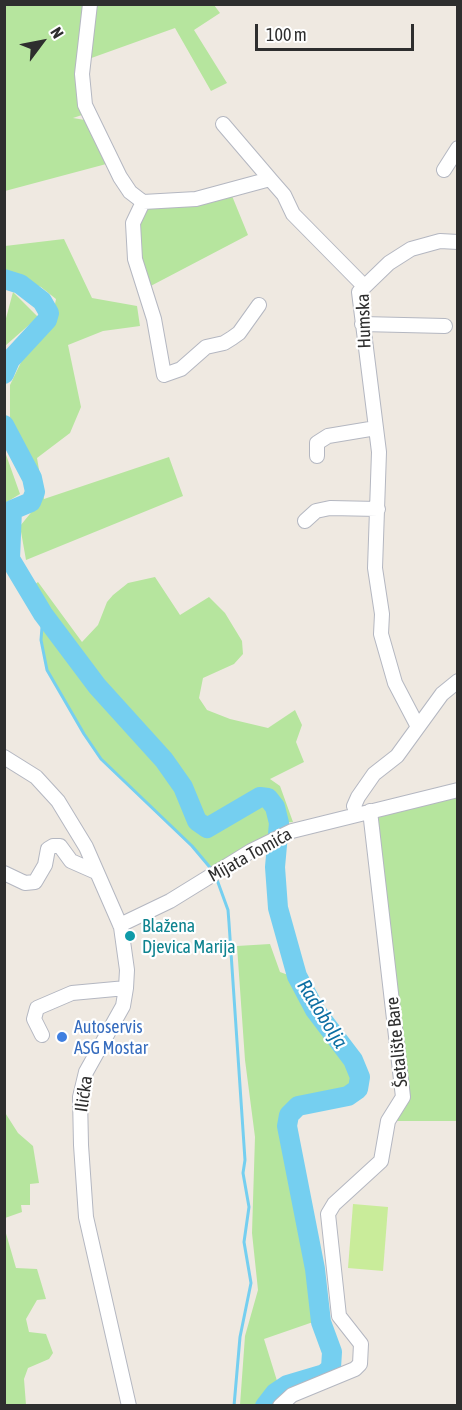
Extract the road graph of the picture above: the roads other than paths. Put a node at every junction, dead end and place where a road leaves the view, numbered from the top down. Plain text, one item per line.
1 (90, 4) edge
2 (223, 124) dead end
3 (458, 148) edge
4 (444, 170) dead end
5 (270, 179) junction
6 (143, 202) junction
7 (458, 242) edge
8 (363, 285) junction
9 (259, 305) dead end
10 (362, 324) junction
11 (445, 326) dead end
12 (376, 428) junction
13 (317, 456) dead end
14 (378, 509) junction
15 (305, 520) dead end
16 (458, 681) edge
17 (417, 725) junction
18 (4, 758) edge
19 (458, 790) edge
20 (363, 813) junction
21 (96, 872) junction
22 (4, 873) edge
23 (120, 924) junction
24 (126, 988) junction
25 (42, 1035) dead end
26 (129, 1406) edge
27 (280, 1406) edge

1 - 6 street
2 - 5 street
3 - 4 street
5 - 6 street
5 - 8 street
6 - 9 street
7 - 8 street, Humska
8 - 10 street, Humska
10 - 11 street
10 - 12 street, Humska
12 - 13 street
12 - 14 street, Humska
14 - 15 street
14 - 17 street, Humska
16 - 17 street
17 - 20 street
18 - 21 street, Ilićka
19 - 20 street, Mijata Tomića
20 - 23 street, Mijata Tomića
20 - 27 street, Šetalište Bare
21 - 22 street
21 - 23 street, Ilićka
23 - 24 street, Ilićka
24 - 25 street
24 - 26 street, Ilićka

